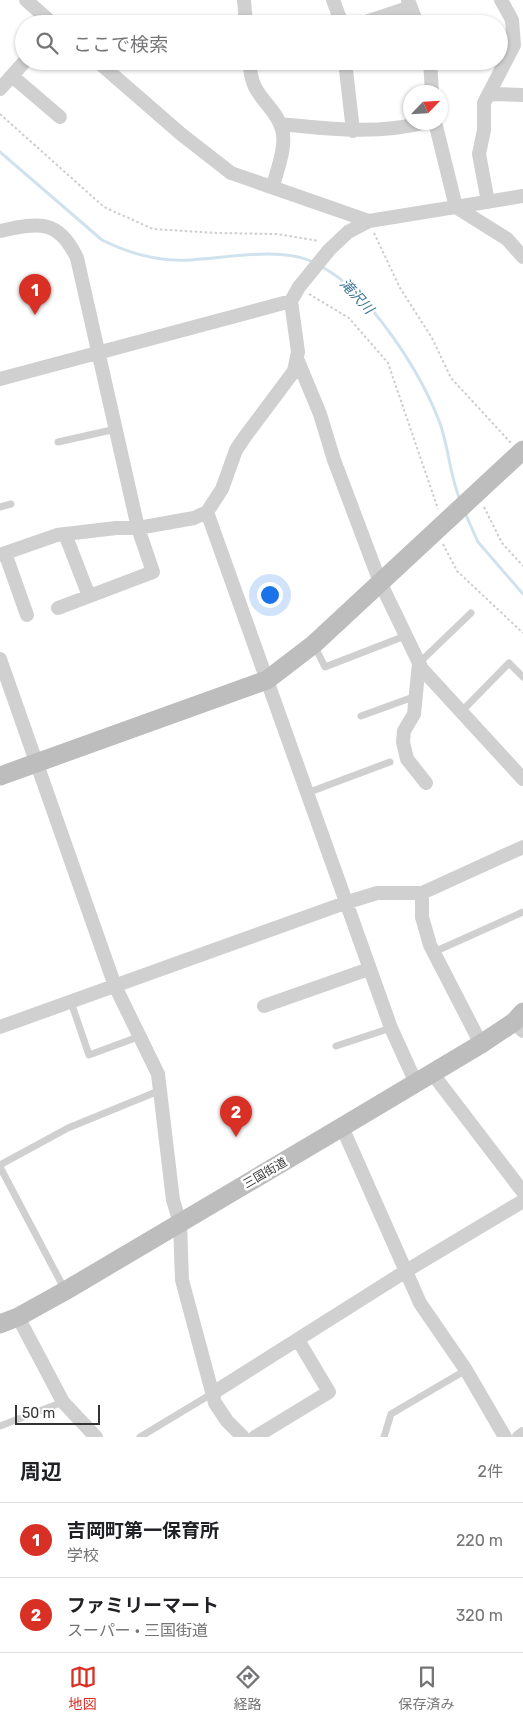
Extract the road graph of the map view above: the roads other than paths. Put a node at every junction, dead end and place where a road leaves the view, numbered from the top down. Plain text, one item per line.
1 (26, 0) edge
2 (244, 0) edge
3 (333, 0) edge
4 (501, 0) edge
5 (412, 3) edge
6 (43, 15) edge
7 (245, 15) edge
8 (339, 15) edge
9 (382, 15) edge
10 (508, 56) edge
11 (17, 70) edge
12 (107, 70) edge
13 (251, 70) edge
14 (346, 70) edge
15 (431, 70) edge
16 (502, 70) edge
17 (12, 76) junction
18 (432, 85) edge
19 (0, 89) edge
20 (490, 94) junction
21 (523, 95) edge
22 (60, 116) dead end
23 (280, 124) junction
24 (403, 129) edge
25 (437, 130) edge
26 (353, 131) junction
27 (273, 186) junction
28 (523, 196) edge
29 (488, 202) junction
30 (456, 207) junction
31 (369, 222) junction
32 (0, 231) edge
33 (523, 257) edge
34 (291, 301) junction
35 (100, 354) junction
36 (298, 361) junction
37 (0, 379) edge
38 (116, 429) junction
39 (58, 442) dead end
40 (522, 453) edge
41 (11, 504) dead end
42 (0, 507) edge
43 (207, 512) junction
44 (138, 528) junction
45 (65, 534) junction
46 (3, 554) edge
47 (380, 582) junction
48 (89, 596) junction
49 (58, 608) dead end
50 (471, 613) dead end
51 (27, 615) dead end
52 (405, 636) junction
53 (314, 644) junction
54 (0, 659) edge
55 (419, 664) junction
56 (523, 678) edge
57 (267, 680) junction
58 (416, 696) junction
59 (461, 712) junction
60 (360, 716) dead end
61 (390, 762) dead end
62 (36, 764) junction
63 (0, 776) edge
64 (523, 779) edge
65 (426, 784) dead end
66 (307, 793) junction
67 (523, 847) edge
68 (422, 893) junction
69 (345, 903) junction
70 (523, 912) edge
71 (434, 952) junction
72 (369, 969) junction
73 (115, 986) junction
74 (71, 1002) junction
75 (264, 1006) dead end
76 (520, 1022) edge
77 (0, 1026) edge
78 (391, 1028) junction
79 (138, 1037) junction
80 (481, 1044) junction
81 (336, 1046) dead end
82 (424, 1078) junction
83 (161, 1090) junction
84 (342, 1127) junction
85 (0, 1166) edge
86 (523, 1192) edge
87 (523, 1201) edge
88 (180, 1223) junction
89 (406, 1271) junction
90 (65, 1291) junction
91 (18, 1317) junction
92 (0, 1324) edge
93 (298, 1340) junction
94 (466, 1370) junction
95 (213, 1393) junction
96 (64, 1402) junction
97 (0, 1426) edge
98 (523, 1434) edge
99 (96, 1437) edge
100 (140, 1437) edge
101 (243, 1437) edge
102 (255, 1437) edge
103 (384, 1437) edge
104 (506, 1437) edge
105 (519, 1437) edge

1 - 6 street
2 - 7 street
3 - 8 street
4 - 10 street
5 - 9 street
11 - 17 street
12 - 27 street
13 - 23 street
14 - 26 street
15 - 18 street
16 - 20 street
17 - 19 street
17 - 22 street
20 - 21 street
20 - 29 street
23 - 26 street
23 - 27 street
24 - 26 street
25 - 30 street
27 - 31 street
28 - 29 street
29 - 30 street
30 - 31 street
30 - 33 street
31 - 34 street
32 - 35 street
34 - 35 street
34 - 36 street
35 - 37 street
35 - 38 street
36 - 43 street
36 - 47 street
38 - 39 lane
38 - 44 street
40 - 47 street
41 - 42 lane
43 - 44 street
43 - 57 street
44 - 45 street
44 - 48 street
45 - 46 street
45 - 48 street
46 - 51 street
47 - 52 street
47 - 53 street
48 - 49 street
50 - 55 lane
52 - 53 lane
52 - 55 street
53 - 57 street
54 - 62 street
55 - 58 street
55 - 59 street
56 - 59 lane
57 - 62 street
57 - 66 street
58 - 60 lane
58 - 65 street
59 - 64 street
61 - 66 lane
62 - 63 street
62 - 73 street
66 - 69 street
67 - 68 street
68 - 69 street
68 - 71 street
69 - 72 street
69 - 73 street
70 - 71 lane
71 - 80 street
72 - 75 street
72 - 78 street
73 - 74 street
73 - 79 street
74 - 77 street
74 - 79 lane
76 - 80 street, 三国街道
78 - 81 lane
78 - 82 street
79 - 83 street
80 - 82 street, 三国街道
82 - 84 street, 三国街道
82 - 86 street
83 - 85 lane
83 - 88 street
84 - 88 street, 三国街道
84 - 89 street
85 - 90 lane
87 - 89 street
88 - 90 street, 三国街道
88 - 95 street
89 - 93 street
89 - 94 street
90 - 91 street, 三国街道
91 - 92 street, 三国街道
91 - 96 street
93 - 95 street
93 - 102 street
94 - 103 lane
94 - 104 street
95 - 100 lane
95 - 101 street
96 - 97 lane
96 - 99 street
98 - 105 street

